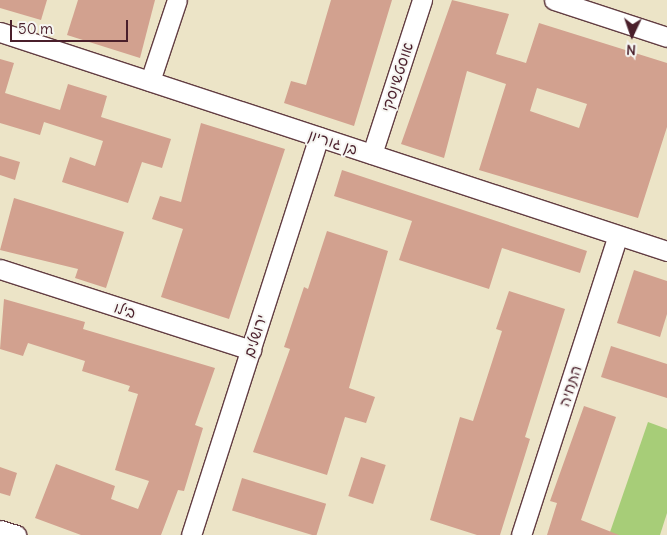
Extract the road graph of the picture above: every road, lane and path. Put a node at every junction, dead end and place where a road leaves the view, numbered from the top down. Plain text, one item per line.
1 (177, 0) edge
2 (422, 0) edge
3 (554, 0) edge
4 (0, 32) edge
5 (667, 37) edge
6 (150, 82) junction
7 (319, 137) junction
8 (372, 154) junction
9 (616, 236) junction
10 (667, 251) edge
11 (0, 269) edge
12 (251, 350) junction
13 (0, 530) edge
14 (16, 535) edge
15 (191, 535) edge
16 (521, 535) edge

1 - 6 street
2 - 8 street, אוסטשינסקי
3 - 5 street
4 - 6 street, בן גוריון
6 - 7 street, בן גוריון
7 - 8 street, בן גוריון
7 - 12 street, ירושלים
8 - 9 street, בן גוריון
9 - 10 street, בן גוריון
9 - 16 street, התחיה
11 - 12 street, בילו
12 - 15 street, ירושלים
13 - 14 street

